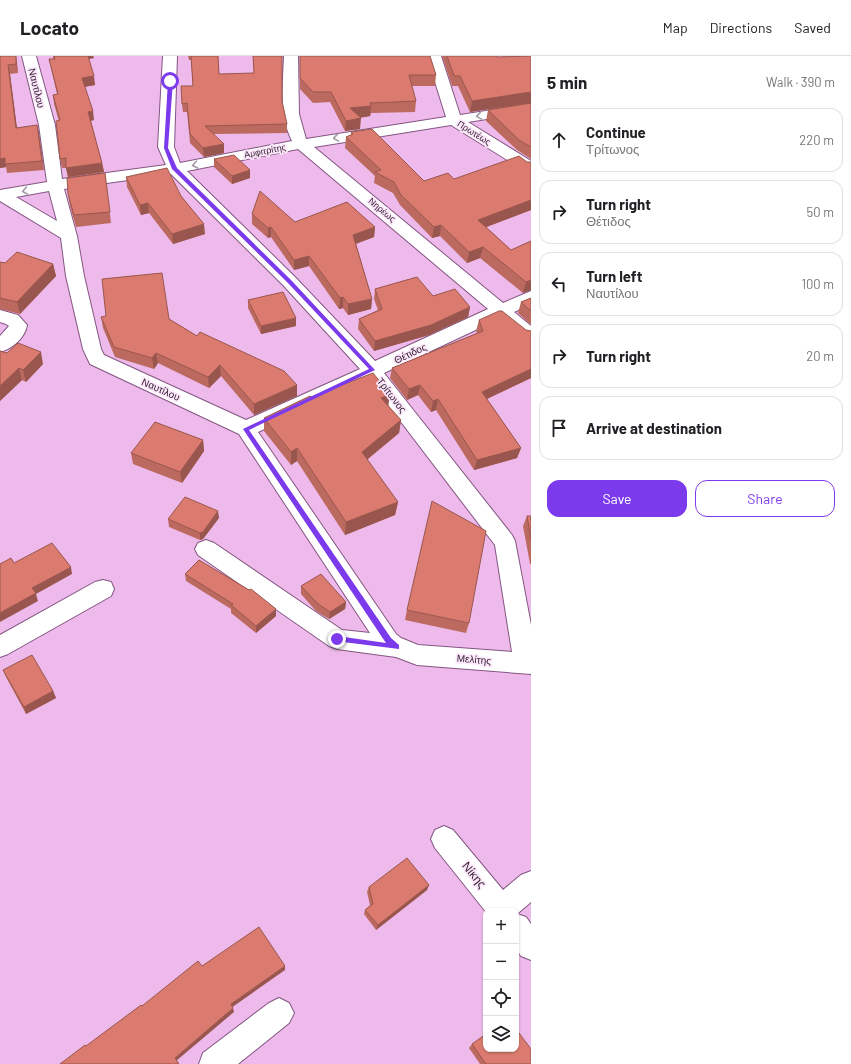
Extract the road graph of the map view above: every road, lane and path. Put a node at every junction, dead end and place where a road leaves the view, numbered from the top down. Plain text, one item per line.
1 (29, 56) edge
2 (170, 56) edge
3 (291, 56) edge
4 (434, 56) edge
5 (531, 108) edge
6 (454, 120) junction
7 (300, 144) junction
8 (531, 168) edge
9 (175, 169) junction
10 (55, 185) junction
11 (1, 195) edge
12 (68, 236) junction
13 (531, 297) edge
14 (500, 311) junction
15 (0, 316) edge
16 (531, 336) edge
17 (0, 346) edge
18 (372, 370) junction
19 (246, 429) junction
20 (206, 549) dead end
21 (103, 589) dead end
22 (0, 647) edge
23 (407, 651) junction
24 (528, 663) edge
25 (444, 839) dead end
26 (531, 885) edge
27 (500, 908) edge
28 (513, 908) edge
29 (519, 931) edge
30 (531, 946) edge
31 (278, 1013) dead end
32 (214, 1064) edge

1 - 10 street, Ναυτίλου
2 - 9 street, Τρίτωνος
3 - 7 street
4 - 6 street, Πρωτέως
5 -> 6 street, Αμφιτρίτης
6 -> 7 street, Αμφιτρίτης
6 - 8 street, Πρωτέως
7 -> 9 street, Αμφιτρίτης
7 - 14 street, Νηρέως
9 - 10 street, Αμφιτρίτης
9 - 18 street, Τρίτωνος
10 -> 11 street, Αμφιτρίτης
10 - 12 street, Ναυτίλου
11 - 12 street
12 - 19 street, Ναυτίλου
13 - 14 street, Θέτιδος
14 - 16 street, Νηρέως
14 - 18 street, Θέτιδος
15 - 17 street
18 - 19 street, Θέτιδος
18 - 24 street, Τρίτωνος
19 - 23 street, Ναυτίλου
20 - 23 street, Μελίτης
21 - 22 street
23 - 24 street, Μελίτης
25 - 27 street, Νίκης
26 - 28 street
29 - 30 street, Νίκης
31 - 32 street

